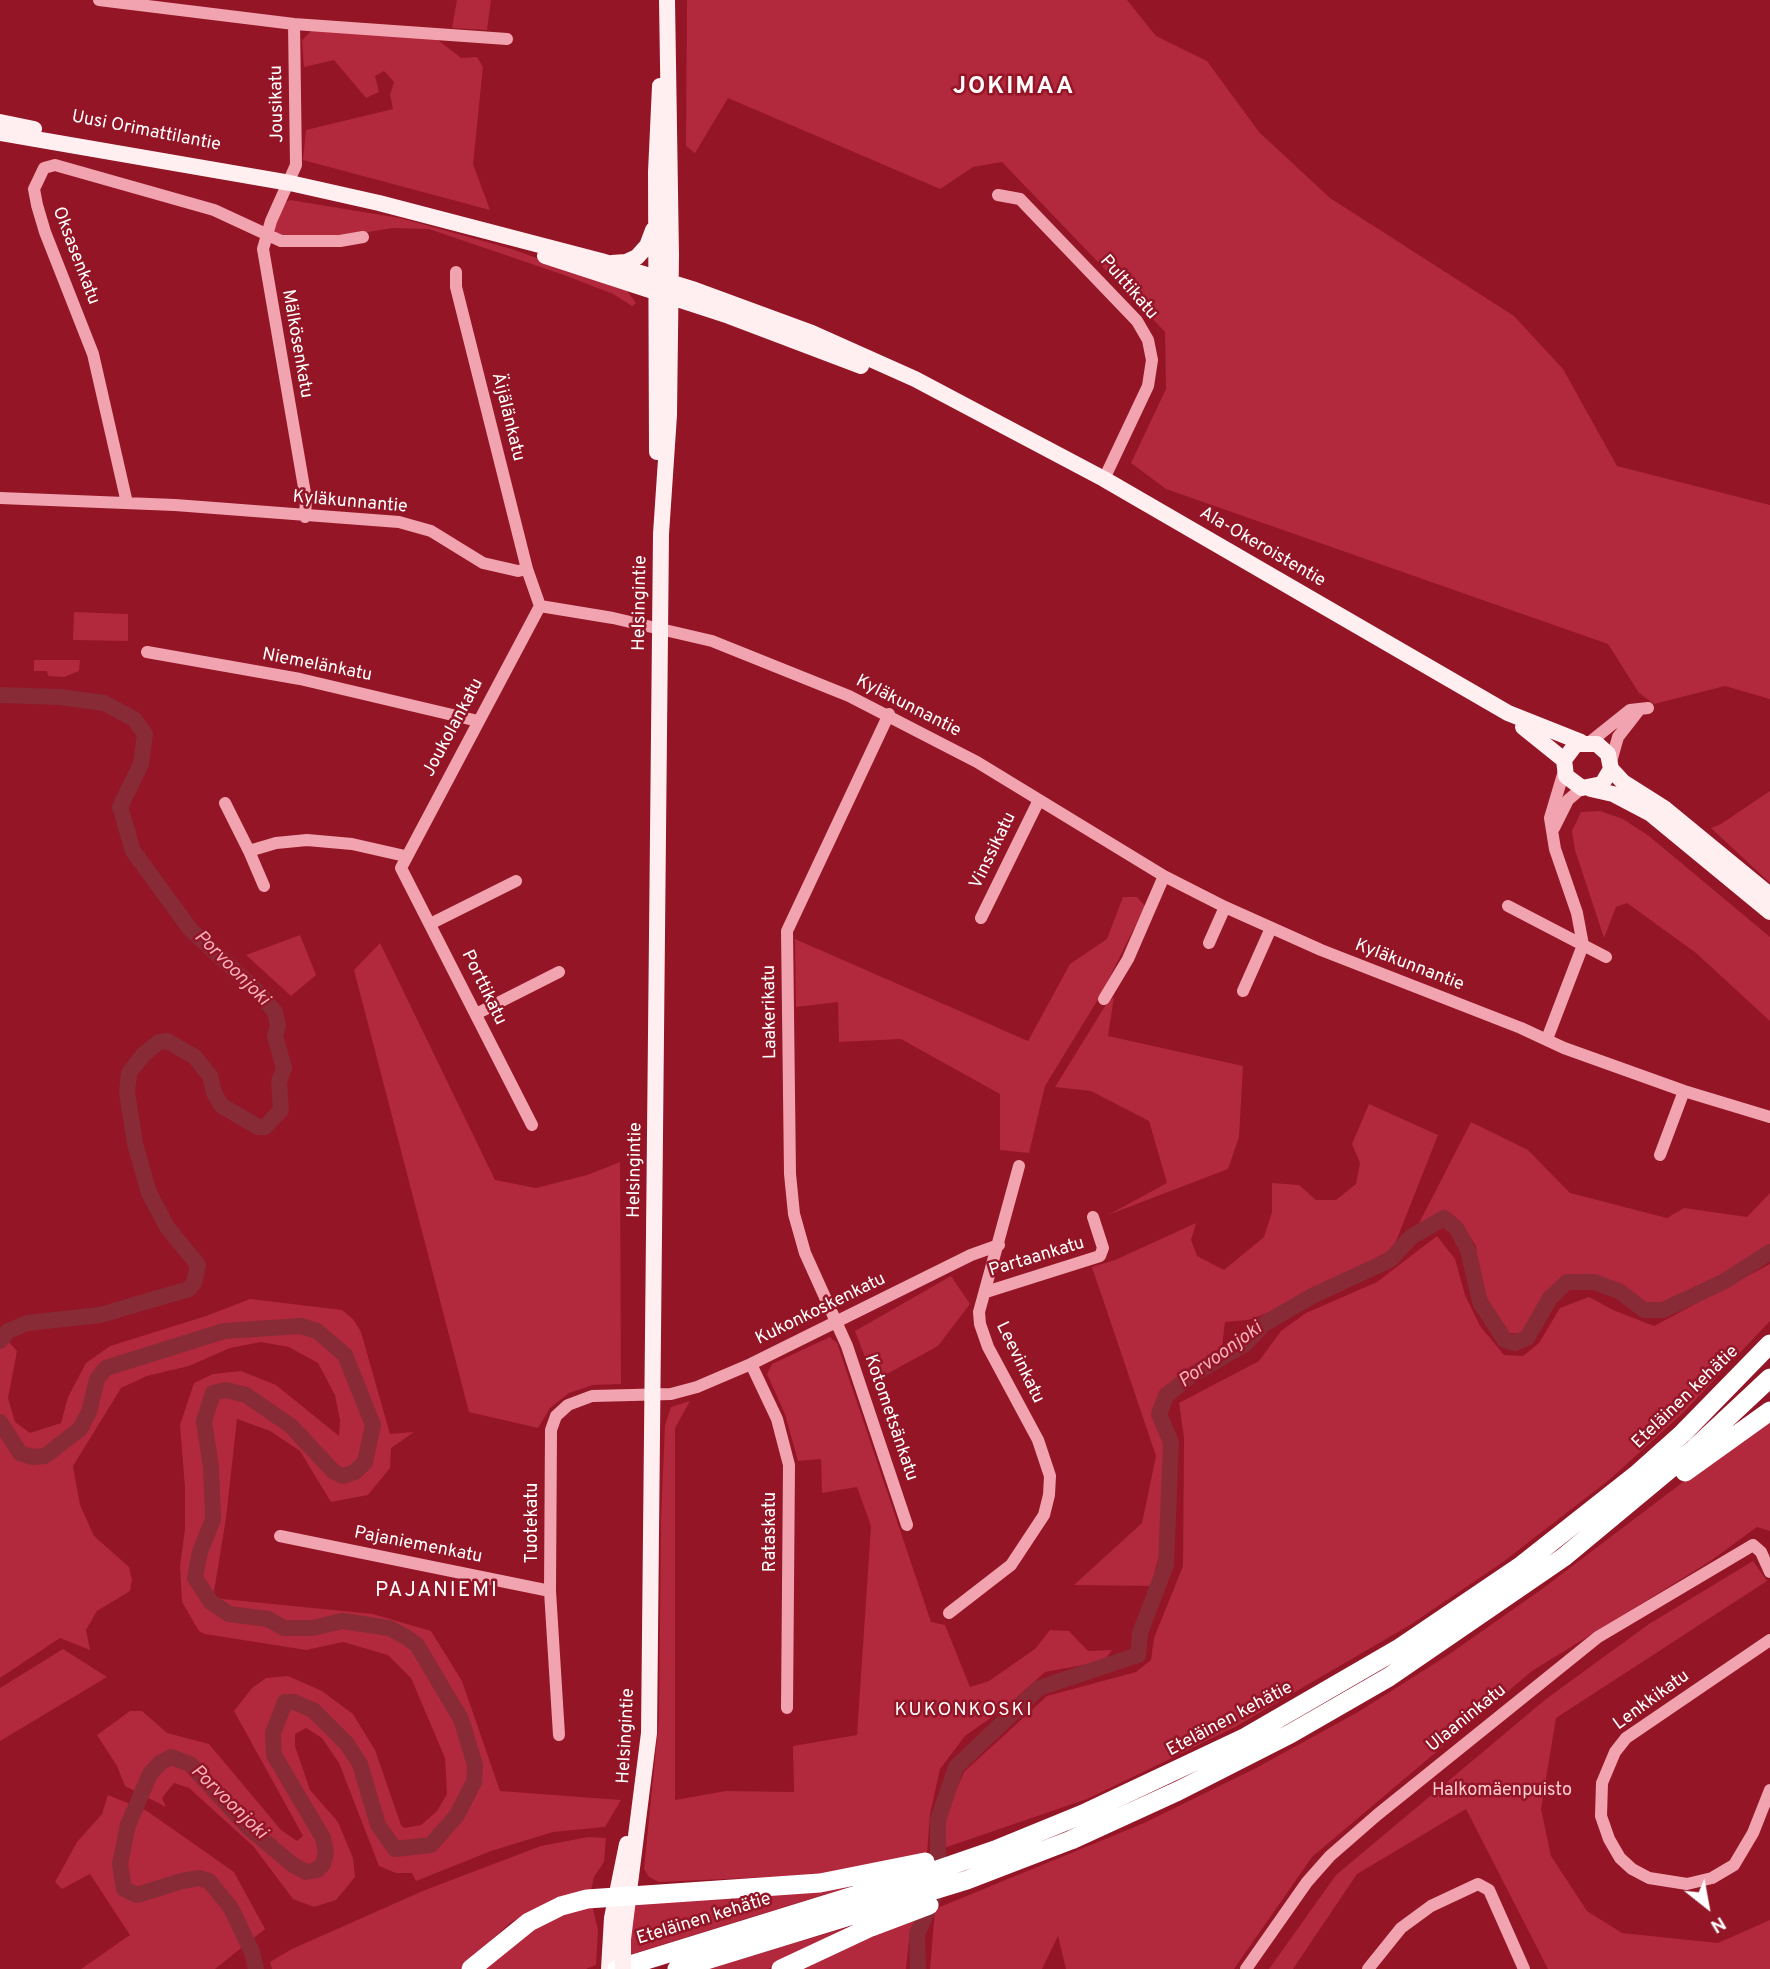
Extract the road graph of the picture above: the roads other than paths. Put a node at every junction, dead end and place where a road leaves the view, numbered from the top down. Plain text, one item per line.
1 (99, 0) edge
2 (667, 5) edge
3 (294, 24) junction
4 (507, 39) dead end
5 (0, 122) edge
6 (0, 133) edge
7 (287, 182) junction
8 (998, 195) dead end
9 (656, 210) junction
10 (267, 236) junction
11 (363, 237) dead end
12 (512, 239) junction
13 (601, 261) junction
14 (456, 272) dead end
15 (663, 288) junction
16 (1104, 479) junction
17 (0, 498) edge
18 (127, 503) junction
19 (305, 517) junction
20 (527, 569) junction
21 (540, 606) junction
22 (660, 629) junction
23 (147, 652) dead end
24 (1508, 713) junction
25 (890, 714) junction
26 (478, 720) junction
27 (1586, 742) junction
28 (1611, 765) junction
29 (1564, 766) junction
30 (1587, 788) junction
31 (1039, 800) junction
32 (225, 803) dead end
33 (1552, 831) junction
34 (248, 850) junction
35 (403, 862) junction
36 (1164, 876) junction
37 (516, 881) dead end
38 (264, 886) dead end
39 (1770, 895) edge
40 (1508, 906) dead end
41 (1225, 907) junction
42 (1770, 912) edge
43 (981, 918) dead end
44 (432, 923) junction
45 (1271, 928) junction
46 (1209, 943) dead end
47 (1583, 945) junction
48 (1606, 957) dead end
49 (559, 972) dead end
50 (1243, 991) dead end
51 (1104, 999) dead end
52 (476, 1014) junction
53 (1546, 1039) junction
54 (1684, 1091) junction
55 (1770, 1117) edge
56 (532, 1125) dead end
57 (1660, 1156) dead end
58 (1019, 1166) dead end
59 (1093, 1217) dead end
60 (999, 1245) junction
61 (986, 1292) junction
62 (838, 1322) junction
63 (1770, 1344) edge
64 (751, 1364) junction
65 (1770, 1378) edge
66 (654, 1395) junction
67 (1770, 1411) edge
68 (907, 1525) dead end
69 (280, 1536) dead end
70 (1766, 1566) edge
71 (550, 1591) junction
72 (949, 1612) dead end
73 (1464, 1628) junction
74 (1770, 1640) edge
75 (787, 1708) dead end
76 (559, 1735) dead end
77 (1174, 1783) junction
78 (1770, 1790) edge
79 (907, 1890) junction
80 (622, 1896) junction
81 (617, 1941) junction
82 (471, 1969) edge
83 (609, 1969) edge
84 (620, 1969) edge
85 (677, 1969) edge
86 (781, 1969) edge
87 (1246, 1969) edge
88 (1368, 1969) edge
89 (1524, 1969) edge

1 - 3 street
2 - 9 main road, Helsingintie
2 - 15 main road, Helsingintie
3 - 4 street
3 - 7 street, Jousikatu
5 - 7 main road, Uusi Orimattilantie
6 - 7 main road, Uusi Orimattilantie
7 - 10 street, Mälkösenkatu
7 - 12 main road, Uusi Orimattilantie
8 - 16 street, Pulttikatu
9 - 13 main road
9 - 15 main road, Helsingintie
10 - 11 street
10 - 18 street, Oksasenkatu
10 - 19 street, Mälkösenkatu
12 - 13 main road, Uusi Orimattilantie
12 - 15 main road, Uusi Orimattilantie
13 - 15 main road, Uusi Orimattilantie
14 - 20 street, Äijälänkatu
15 - 16 main road, Ala-Okeroistentie
15 - 22 main road, Helsingintie
16 - 24 main road, Ala-Okeroistentie
17 - 18 street, Kyläkunnantie
18 - 19 street, Kyläkunnantie
19 - 20 street, Kyläkunnantie
20 - 21 street
21 - 22 street, Kyläkunnantie
21 - 26 street, Joukolankatu
22 - 25 street, Kyläkunnantie
22 - 66 main road, Helsingintie
23 - 26 street, Niemelänkatu
24 - 27 main road, Ala-Okeroistentie
24 - 29 main road, Ala-Okeroistentie
25 - 31 street, Kyläkunnantie
25 - 62 street, Laakerikatu
26 - 35 street, Joukolankatu
27 - 28 main road
27 - 28 street
27 - 29 main road
28 - 30 main road
28 - 39 main road
29 - 30 main road
29 - 33 street
30 - 33 street
30 - 42 main road
31 - 36 street, Kyläkunnantie
31 - 43 street, Vinssikatu
32 - 34 street
33 - 47 street
34 - 35 street
34 - 38 street
35 - 44 street, Porttikatu
36 - 41 street, Kyläkunnantie
36 - 51 street
37 - 44 street
40 - 47 street
41 - 45 street, Kyläkunnantie
41 - 46 street
44 - 52 street, Porttikatu
45 - 50 street
45 - 53 street, Kyläkunnantie
47 - 48 street
47 - 53 street
49 - 52 street
52 - 56 street, Porttikatu
53 - 54 street, Kyläkunnantie
54 - 55 street, Kyläkunnantie
54 - 57 street
58 - 60 street, Leevinkatu
59 - 61 street, Partaankatu
60 - 61 street, Leevinkatu
60 - 62 street, Kukonkoskenkatu
61 - 72 street, Leevinkatu
62 - 64 street, Kukonkoskenkatu
62 - 68 street, Kotometsänkatu
63 - 77 highway, Eteläinen kehätie
64 - 66 street, Kukonkoskenkatu
64 - 75 street, Rataskatu
65 - 73 highway, Eteläinen kehätie
66 - 71 street, Tuotekatu
66 - 80 main road, Helsingintie
67 - 73 highway
69 - 71 street, Pajaniemenkatu
70 - 87 street, Ulaaninkatu
71 - 76 street, Tuotekatu
73 - 77 highway, Eteläinen kehätie
74 - 78 street, Lenkkikatu
77 - 79 highway, Eteläinen kehätie
77 - 79 highway, Eteläinen kehätie
79 - 80 highway
79 - 84 highway, Eteläinen kehätie
79 - 85 highway, Eteläinen kehätie
79 - 86 highway
80 - 81 main road, Helsingintie
80 - 82 highway
81 - 83 main road, Helsingintie
81 - 84 main road, Helsingintie, bridge
88 - 89 street

